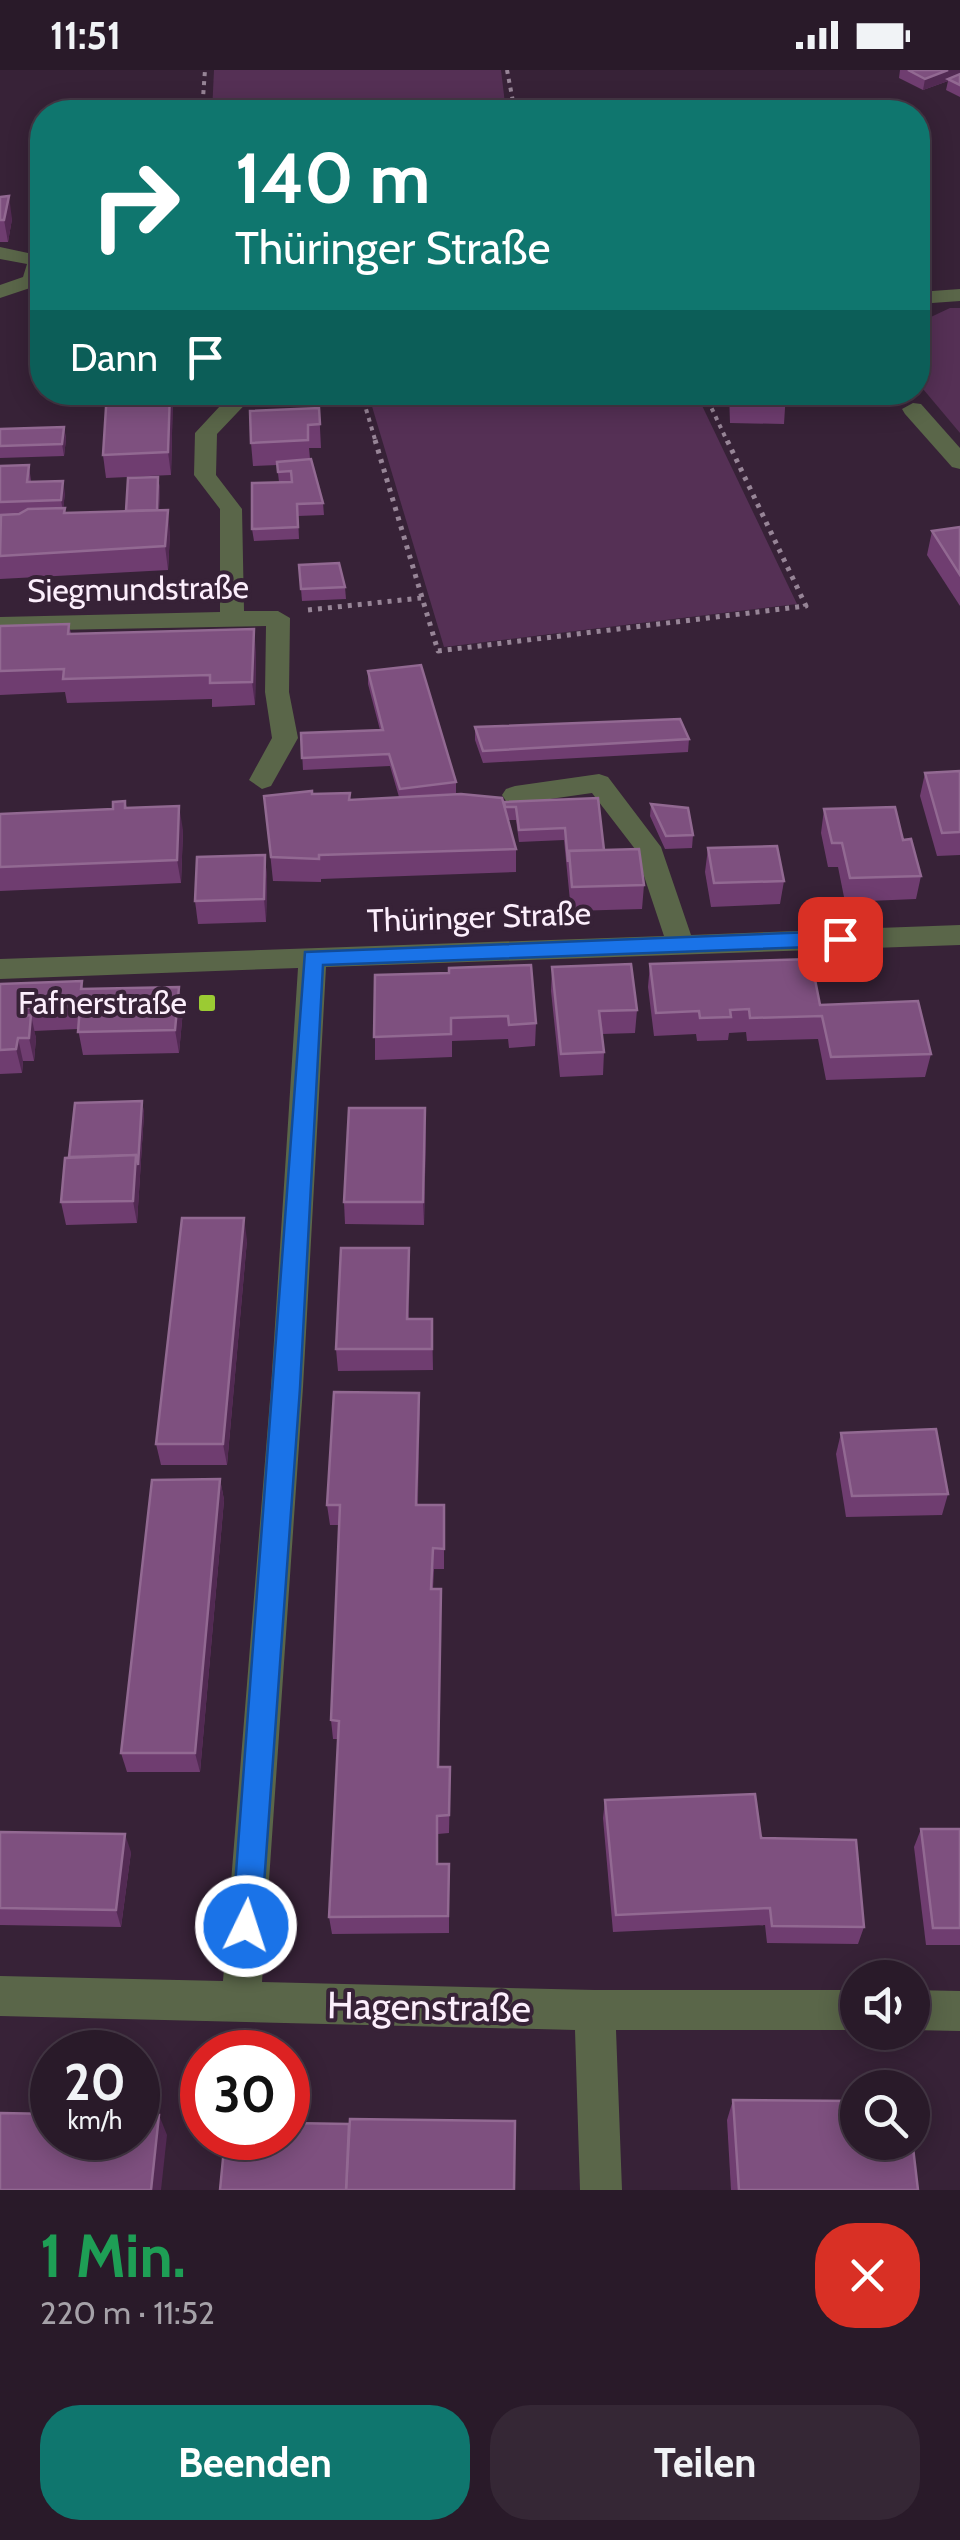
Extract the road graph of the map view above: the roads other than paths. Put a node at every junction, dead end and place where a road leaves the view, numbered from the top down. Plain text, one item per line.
1 (0, 253) edge
2 (30, 258) edge
3 (30, 283) edge
4 (0, 292) edge
5 (960, 294) edge
6 (930, 297) edge
7 (234, 405) edge
8 (910, 405) edge
9 (960, 462) edge
10 (232, 619) junction
11 (0, 624) edge
12 (262, 780) dead end
13 (515, 795) dead end
14 (960, 934) edge
15 (681, 944) junction
16 (313, 958) junction
17 (0, 969) edge
18 (0, 1996) edge
19 (241, 2003) junction
20 (595, 2010) junction
21 (840, 2010) edge
22 (930, 2010) edge
23 (960, 2011) edge
24 (601, 2190) edge

1 - 2 street
3 - 4 street
5 - 6 street
7 - 10 street
8 - 9 street
10 - 11 street, Siegmundstraße
10 - 12 street, Siegmundstraße
13 - 15 street
14 - 15 street, Thüringer Straße
15 - 16 street, Thüringer Straße
16 - 17 street, Thüringer Straße
16 - 19 street
18 - 19 street, Hagenstraße
19 - 20 street, Hagenstraße
20 - 21 street, Hagenstraße
20 - 24 street
22 - 23 street

